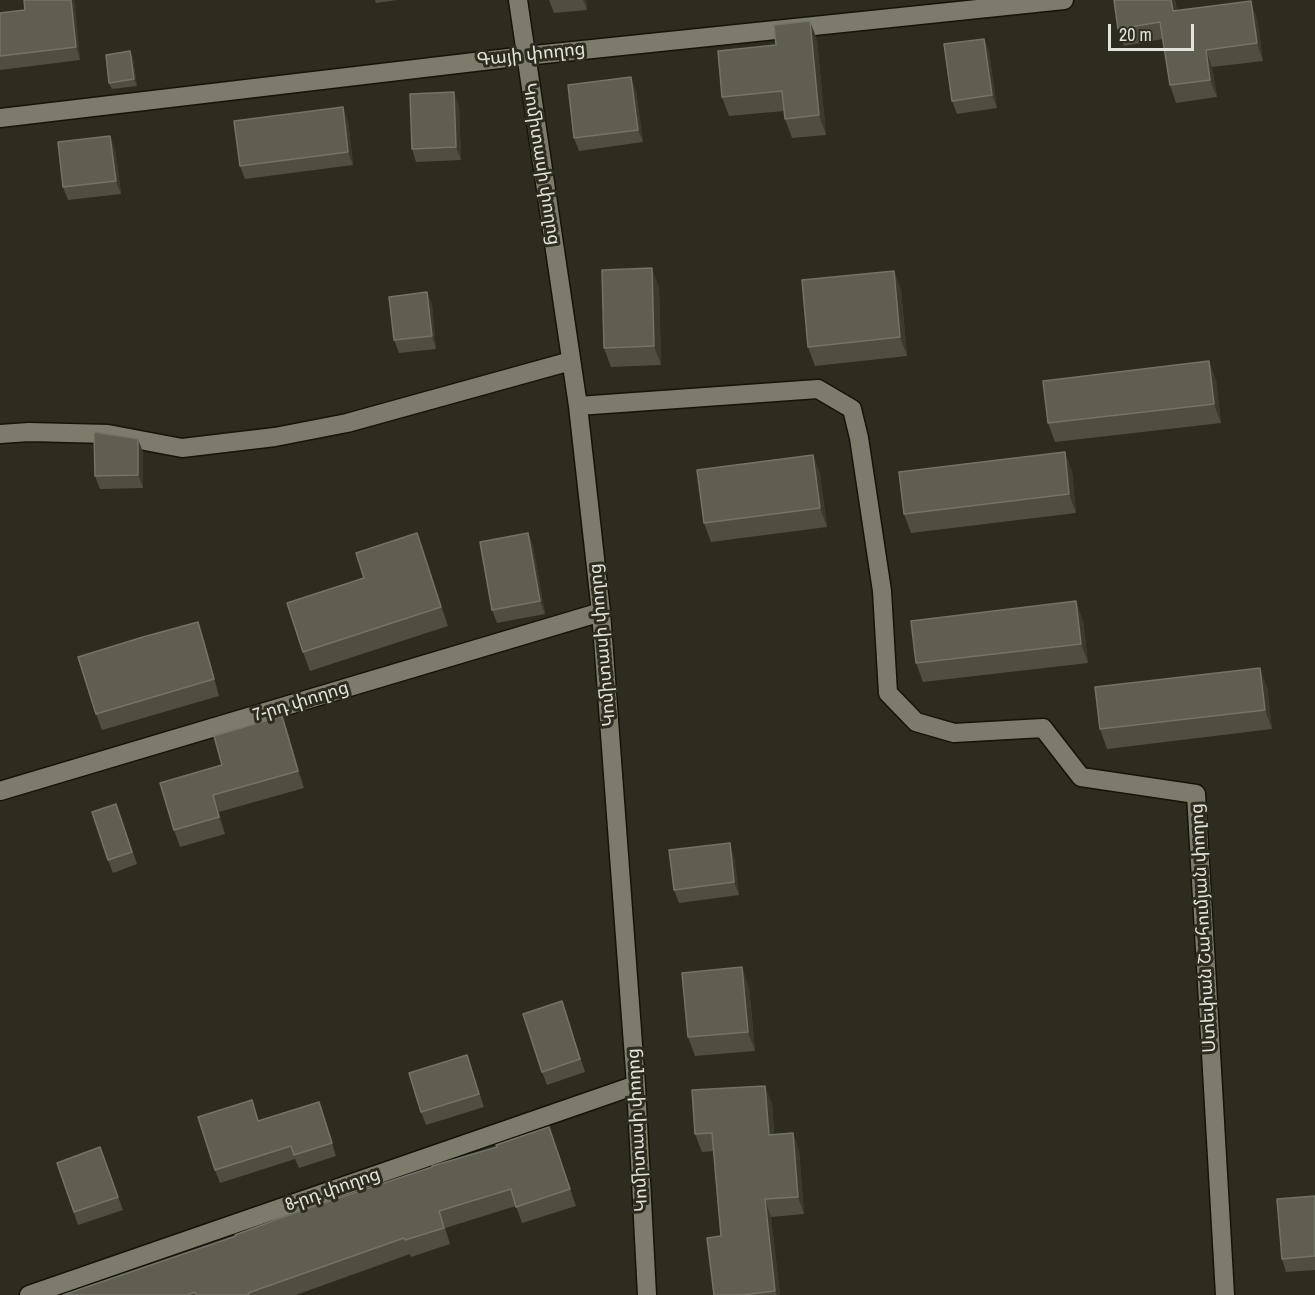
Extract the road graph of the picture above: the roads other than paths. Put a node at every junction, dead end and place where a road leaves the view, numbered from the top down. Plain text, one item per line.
1 (518, 0) edge
2 (1064, 0) edge
3 (525, 56) junction
4 (0, 118) edge
5 (571, 361) junction
6 (578, 406) junction
7 (0, 434) edge
8 (601, 612) junction
9 (0, 791) edge
10 (636, 1085) junction
11 (29, 1295) edge
12 (647, 1295) edge
13 (1225, 1295) edge

1 - 3 street, Կոմիտասի փողոց
2 - 3 street, Գայի փողոց
3 - 4 street, Գայի փողոց
3 - 5 street, Կոմիտասի փողոց
5 - 6 street, Կոմիտասի փողոց
5 - 7 street
6 - 8 street, Կոմիտասի փողոց
6 - 13 street, Ստեփան Շահումյան փողոց
8 - 9 street, 7-րդ փողոց
8 - 10 street, Կոմիտասի փողոց
10 - 11 street, 8-րդ փողոց
10 - 12 street, Կոմիտասի փողոց

